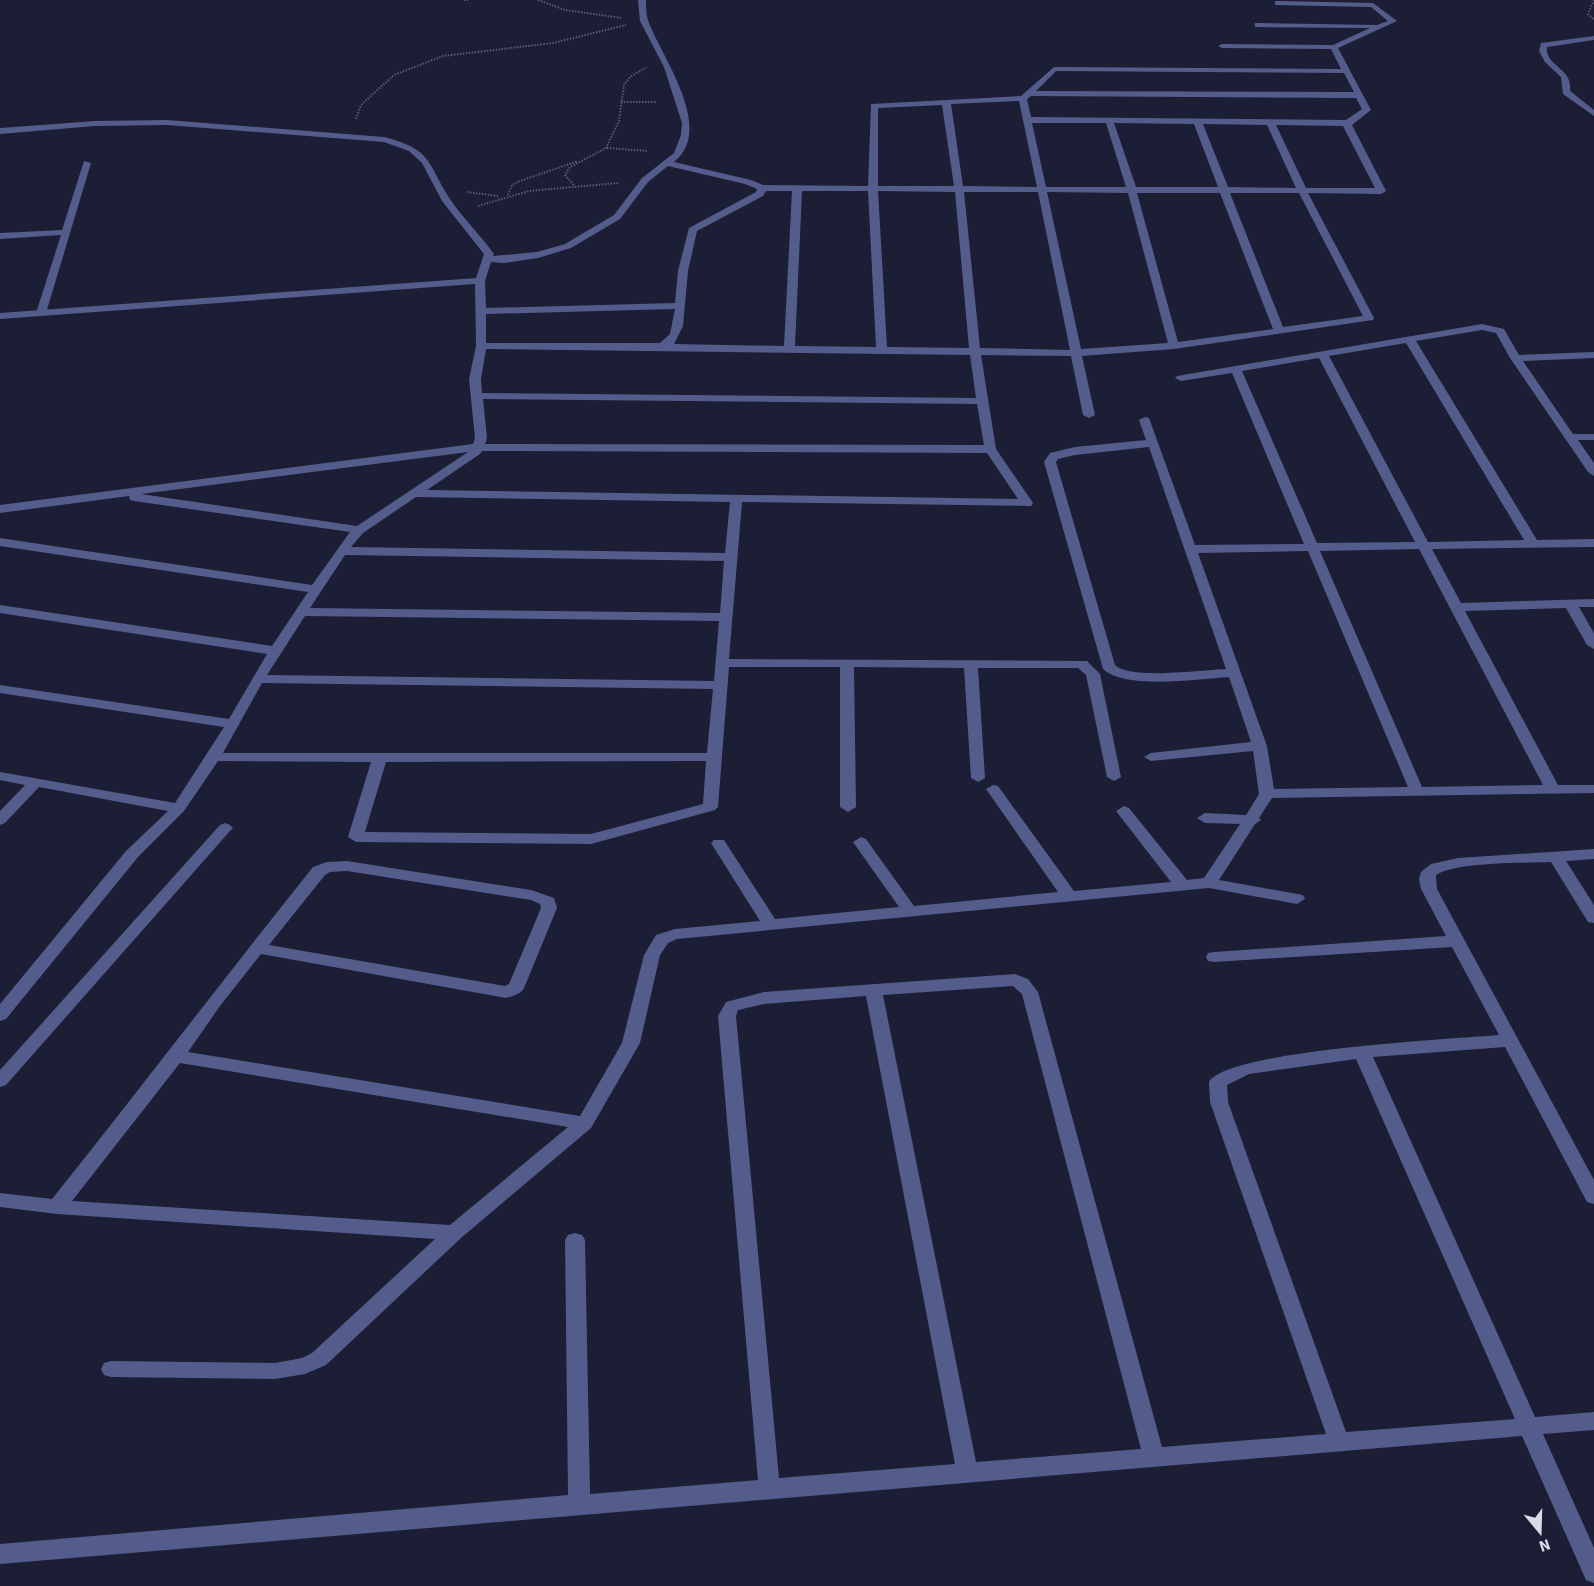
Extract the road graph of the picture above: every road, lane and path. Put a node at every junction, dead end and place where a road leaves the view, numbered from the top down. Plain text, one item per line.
1 (538, 0) edge
2 (642, 0) edge
3 (1594, 0) edge
4 (1278, 3) dead end
5 (1594, 20) edge
6 (644, 21) junction
7 (1258, 25) dead end
8 (1380, 26) junction
9 (1594, 38) edge
10 (1222, 46) dead end
11 (1334, 46) junction
12 (663, 58) junction
13 (1347, 71) junction
14 (1025, 96) junction
15 (1359, 96) junction
16 (621, 102) junction
17 (946, 102) junction
18 (678, 103) junction
19 (1594, 114) edge
20 (357, 116) dead end
21 (1027, 120) junction
22 (1109, 120) junction
23 (1197, 121) junction
24 (1270, 122) junction
25 (1349, 123) junction
26 (0, 131) edge
27 (606, 148) junction
28 (678, 154) junction
29 (582, 160) junction
30 (87, 163) dead end
31 (668, 163) junction
32 (645, 180) junction
33 (574, 185) junction
34 (762, 188) junction
35 (797, 189) junction
36 (873, 189) junction
37 (959, 189) junction
38 (1041, 189) junction
39 (1132, 190) junction
40 (1222, 190) junction
41 (1302, 190) junction
42 (508, 195) junction
43 (458, 214) junction
44 (66, 232) junction
45 (0, 236) edge
46 (487, 259) junction
47 (480, 281) junction
48 (681, 306) junction
49 (481, 311) junction
50 (41, 313) junction
51 (0, 316) edge
52 (1279, 331) junction
53 (1410, 341) junction
54 (481, 346) junction
55 (1174, 346) junction
56 (664, 347) junction
57 (789, 348) junction
58 (882, 350) junction
59 (975, 351) junction
60 (1076, 353) junction
61 (1323, 355) junction
62 (1594, 355) edge
63 (1515, 358) junction
64 (1236, 369) junction
65 (1181, 378) dead end
66 (476, 396) junction
67 (983, 401) junction
68 (1089, 415) dead end
69 (1145, 420) dead end
70 (1570, 437) junction
71 (1594, 437) edge
72 (1153, 443) junction
73 (479, 447) junction
74 (990, 448) junction
75 (1594, 472) edge
76 (413, 493) junction
77 (114, 494) junction
78 (736, 499) junction
79 (0, 509) edge
80 (359, 530) junction
81 (0, 542) edge
82 (1594, 543) edge
83 (1533, 544) junction
84 (1424, 545) junction
85 (1312, 547) junction
86 (1191, 549) junction
87 (341, 551) junction
88 (732, 557) junction
89 (314, 589) junction
90 (1594, 603) edge
91 (1570, 604) junction
92 (1456, 607) junction
93 (0, 609) edge
94 (299, 612) junction
95 (726, 616) junction
96 (1594, 645) edge
97 (275, 651) junction
98 (722, 663) junction
99 (847, 663) junction
100 (971, 664) junction
101 (1234, 672) junction
102 (257, 679) junction
103 (720, 685) junction
104 (0, 689) edge
105 (233, 724) junction
106 (1260, 746) junction
107 (213, 757) junction
108 (714, 757) junction
109 (1151, 757) dead end
110 (380, 758) junction
111 (0, 776) edge
112 (1113, 777) dead end
113 (978, 778) dead end
114 (36, 782) junction
115 (993, 789) dead end
116 (1594, 789) edge
117 (1553, 790) junction
118 (1417, 792) junction
119 (1268, 794) junction
120 (848, 807) dead end
121 (179, 808) junction
122 (1124, 811) dead end
123 (1204, 818) dead end
124 (0, 820) edge
125 (1252, 820) junction
126 (225, 828) dead end
127 (861, 842) dead end
128 (719, 843) dead end
129 (1594, 854) edge
130 (1556, 857) junction
131 (1209, 883) junction
132 (1183, 886) junction
133 (1070, 897) junction
134 (1297, 899) dead end
135 (910, 912) junction
136 (1594, 918) edge
137 (771, 925) junction
138 (1457, 941) junction
139 (257, 948) junction
140 (1215, 957) dead end
141 (873, 989) junction
142 (0, 1015) edge
143 (1511, 1040) junction
144 (1362, 1053) junction
145 (176, 1056) junction
146 (0, 1081) edge
147 (585, 1123) junction
148 (1594, 1197) edge
149 (0, 1200) edge
150 (57, 1207) junction
151 (454, 1233) junction
152 (575, 1240) dead end
153 (111, 1369) dead end
154 (1594, 1421) edge
155 (1528, 1426) junction
156 (1340, 1442) junction
157 (1154, 1457) junction
158 (967, 1472) junction
159 (769, 1488) junction
160 (579, 1504) junction
161 (0, 1554) edge
162 (1594, 1573) edge

1 - 6 path
2 - 6 street
3 - 5 path
4 - 8 street
6 - 12 street
6 - 20 path
7 - 8 street
8 - 11 street
9 - 19 lane
10 - 11 street
11 - 13 street
12 - 16 path
12 - 18 street
13 - 14 street
13 - 15 street
14 - 15 street
14 - 17 street
14 - 21 street
15 - 25 street
16 - 18 path
16 - 27 path
17 - 36 street
17 - 37 street
18 - 28 street
21 - 22 street
21 - 38 street
22 - 23 street
22 - 39 street
23 - 24 street
23 - 40 street
24 - 25 street
24 - 41 street
25 - 41 street
26 - 43 street
27 - 28 path
27 - 29 path
28 - 31 street
29 - 33 path
29 - 42 path
30 - 44 lane
31 - 32 street
31 - 34 street
32 - 33 path
32 - 46 street
33 - 42 path
34 - 35 street
34 - 48 street
35 - 36 street
35 - 57 street
36 - 37 street
36 - 58 street
37 - 38 street
37 - 59 street
38 - 39 street
38 - 60 street
39 - 40 street
39 - 55 street
40 - 41 street
40 - 52 street
41 - 52 street
42 - 43 path
43 - 46 street
44 - 45 lane
44 - 50 lane
46 - 47 street
47 - 49 street
47 - 50 street
48 - 49 street
48 - 56 street
49 - 54 street
50 - 51 street
52 - 55 street
53 - 61 street
53 - 63 street
53 - 83 street
54 - 56 street
54 - 66 street
55 - 60 street
56 - 57 street
57 - 58 street
58 - 59 street
59 - 60 street
59 - 67 street
60 - 68 street
61 - 64 street
61 - 84 street
62 - 63 street
63 - 70 street
64 - 65 street
64 - 85 street
66 - 67 street
66 - 73 street
67 - 74 street
69 - 72 street
70 - 71 street
70 - 75 street
72 - 86 street
72 - 101 street
73 - 74 street
73 - 76 street
73 - 77 street
74 - 78 street
76 - 78 street
76 - 80 street
77 - 79 street
77 - 80 street
78 - 88 street
80 - 87 street
81 - 89 street
82 - 83 street
83 - 84 street
84 - 85 street
84 - 92 street
85 - 86 street
85 - 118 street
86 - 101 street
87 - 88 street
87 - 89 street
88 - 95 street
89 - 94 street
90 - 91 street
91 - 92 street
91 - 96 street
92 - 117 street
93 - 97 street
94 - 95 street
94 - 97 street
95 - 98 street
97 - 102 street
98 - 99 street
98 - 103 street
99 - 100 street
99 - 120 street
100 - 112 street
100 - 113 street
101 - 106 street
102 - 103 street
102 - 105 street
103 - 108 street
104 - 105 street
105 - 107 street
106 - 109 street
106 - 119 street
107 - 110 street
107 - 121 street
108 - 110 street
108 - 110 street
111 - 114 street
114 - 121 street
114 - 124 street
115 - 133 street
116 - 117 street
117 - 118 street
118 - 119 street
119 - 125 street
121 - 142 street
122 - 132 street
123 - 125 street
125 - 131 street
126 - 146 street
127 - 135 street
128 - 137 street
129 - 130 street
130 - 136 street
130 - 138 street
131 - 132 street
131 - 134 street
132 - 133 street
133 - 135 street
135 - 137 street
137 - 147 street
138 - 140 street
138 - 143 street
139 - 139 street
139 - 145 street
141 - 157 street
141 - 158 street
141 - 159 street
143 - 144 street
143 - 148 street
144 - 155 street
144 - 156 street
145 - 147 street
145 - 150 street
147 - 151 street
149 - 150 street
150 - 151 street
151 - 153 street
152 - 160 street
154 - 155 street
155 - 156 street
155 - 162 street
156 - 157 street
157 - 158 street
158 - 159 street
159 - 160 street
160 - 161 street

